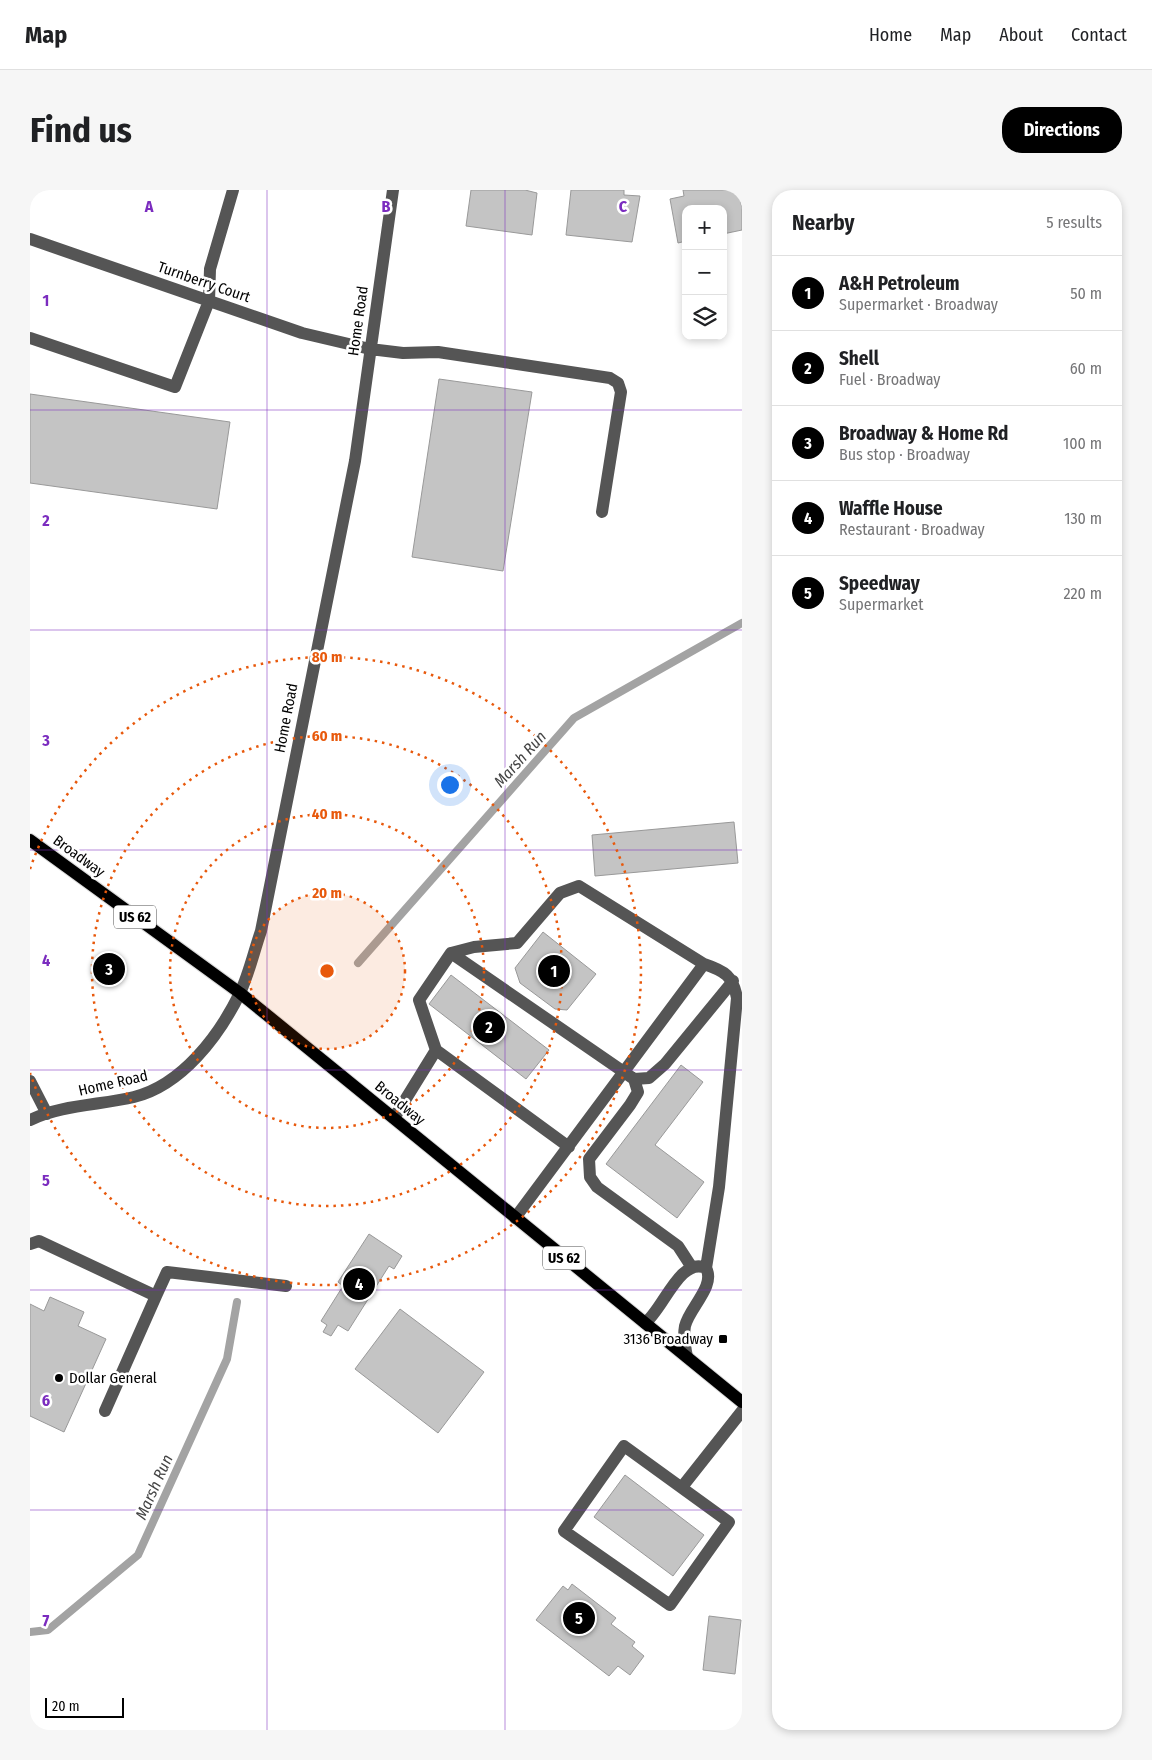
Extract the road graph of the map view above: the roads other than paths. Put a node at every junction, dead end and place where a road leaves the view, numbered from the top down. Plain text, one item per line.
1 (233, 190) edge
2 (393, 190) edge
3 (30, 239) edge
4 (209, 300) junction
5 (30, 338) edge
6 (370, 349) junction
7 (602, 512) dead end
8 (30, 840) edge
9 (451, 953) junction
10 (704, 964) junction
11 (734, 981) junction
12 (240, 993) junction
13 (436, 1050) junction
14 (622, 1072) junction
15 (634, 1079) junction
16 (30, 1081) edge
17 (47, 1114) junction
18 (394, 1118) junction
19 (30, 1120) edge
20 (569, 1147) junction
21 (515, 1218) junction
22 (30, 1244) edge
23 (692, 1266) junction
24 (706, 1268) junction
25 (286, 1286) dead end
26 (156, 1296) junction
27 (645, 1323) junction
28 (687, 1357) junction
29 (742, 1402) edge
30 (105, 1411) dead end
31 (742, 1411) edge
32 (682, 1487) junction

1 - 4 street
2 - 6 street, Home Road
3 - 4 street, Turnberry Court
4 - 5 street
4 - 6 street, Turnberry Court
6 - 7 street, Turnberry Court
6 - 12 street, Home Road
8 - 12 main road, Broadway / US 62
9 - 10 street
9 - 13 street
9 - 14 street
10 - 11 street
10 - 14 street
11 - 15 street
11 - 24 street
12 - 17 street, Home Road
12 - 18 main road, Broadway / US 62
13 - 18 street
13 - 20 street
14 - 15 street
14 - 20 street
15 - 23 street
16 - 17 street
17 - 19 street, Home Road
18 - 21 main road, Broadway / US 62
20 - 21 street
21 - 27 main road, Broadway / US 62
22 - 26 street
23 - 24 street
23 - 27 street
24 - 28 street
25 - 26 street
26 - 30 street
27 - 28 main road, Broadway / US 62
28 - 29 main road, Broadway / US 62
31 - 32 street
32 - 32 street

